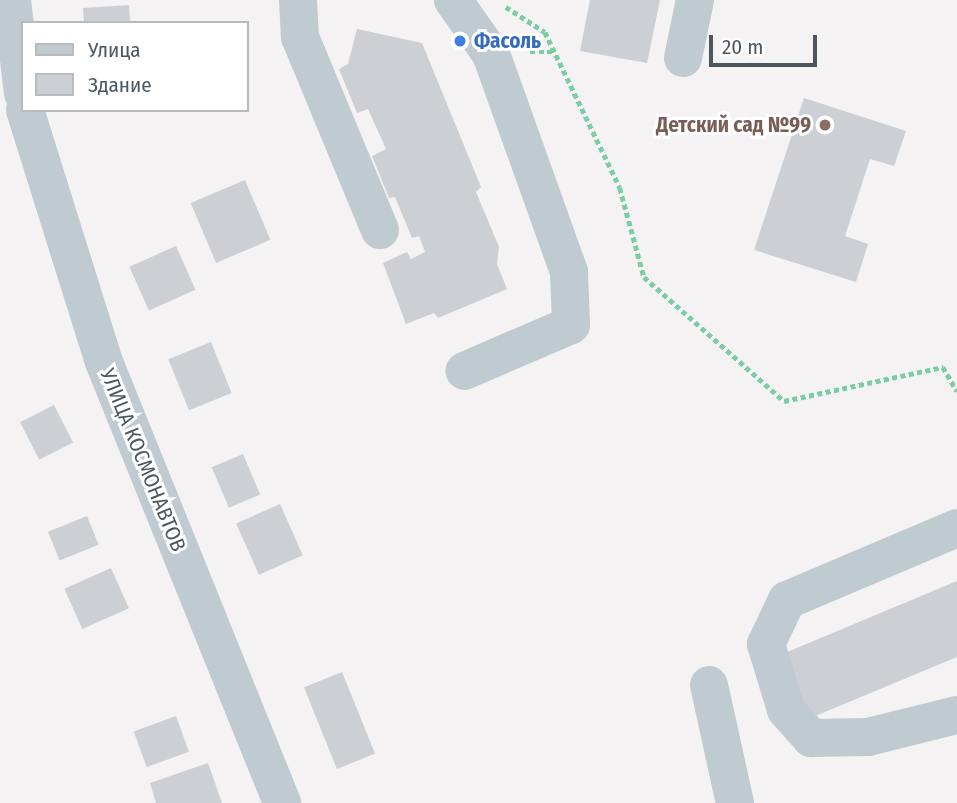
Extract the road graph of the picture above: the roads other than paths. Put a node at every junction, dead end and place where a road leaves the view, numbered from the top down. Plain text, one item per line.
1 (12, 0) edge
2 (298, 0) edge
3 (453, 0) edge
4 (695, 0) edge
5 (683, 58) dead end
6 (21, 76) edge
7 (26, 112) edge
8 (380, 230) dead end
9 (464, 371) dead end
10 (957, 528) edge
11 (709, 685) dead end
12 (957, 715) edge
13 (282, 803) edge
14 (735, 803) edge

1 - 6 street
2 - 8 street
3 - 9 street
4 - 5 street
7 - 13 street, УЛИЦА КОСМОНАВТОВ
10 - 12 street
11 - 14 street

